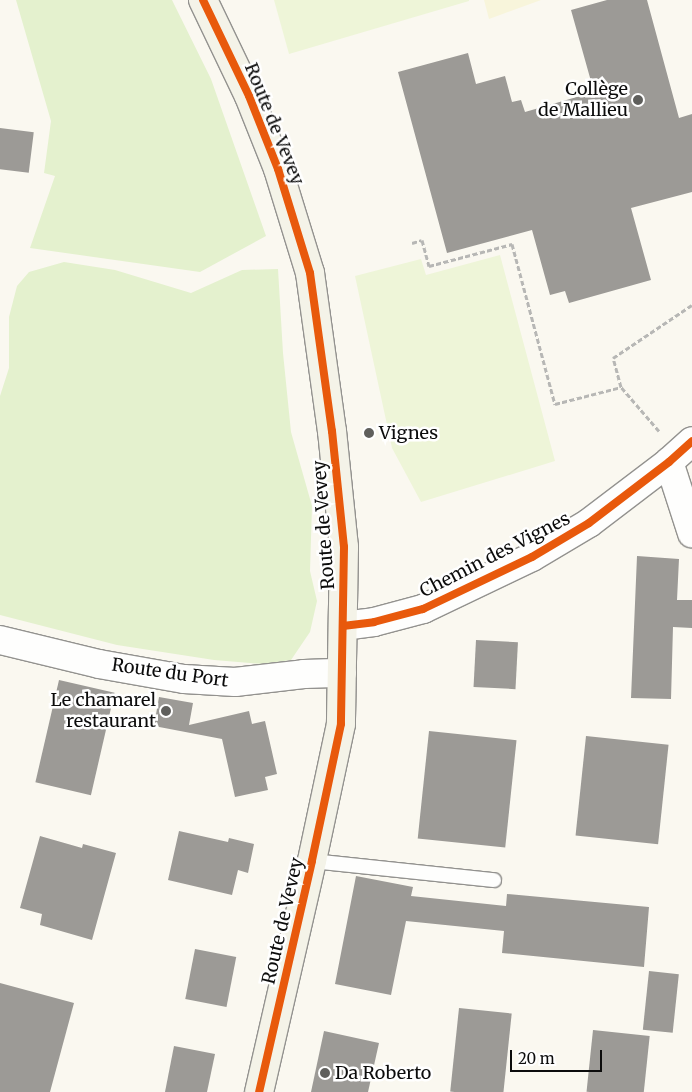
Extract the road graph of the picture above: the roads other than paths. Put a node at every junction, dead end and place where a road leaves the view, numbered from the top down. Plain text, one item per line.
1 (203, 0) edge
2 (692, 441) edge
3 (669, 462) junction
4 (692, 533) edge
5 (343, 626) junction
6 (0, 640) edge
7 (342, 673) junction
8 (312, 861) junction
9 (494, 880) dead end
10 (259, 1092) edge

1 - 5 main road, Route de Vevey
2 - 3 street, Chemin des Vignes
3 - 4 street
3 - 5 street, Chemin des Vignes
5 - 7 main road, Route de Vevey
6 - 7 street, Route du Port
7 - 8 main road, Route de Vevey
8 - 9 lane
8 - 10 main road, Route de Vevey

